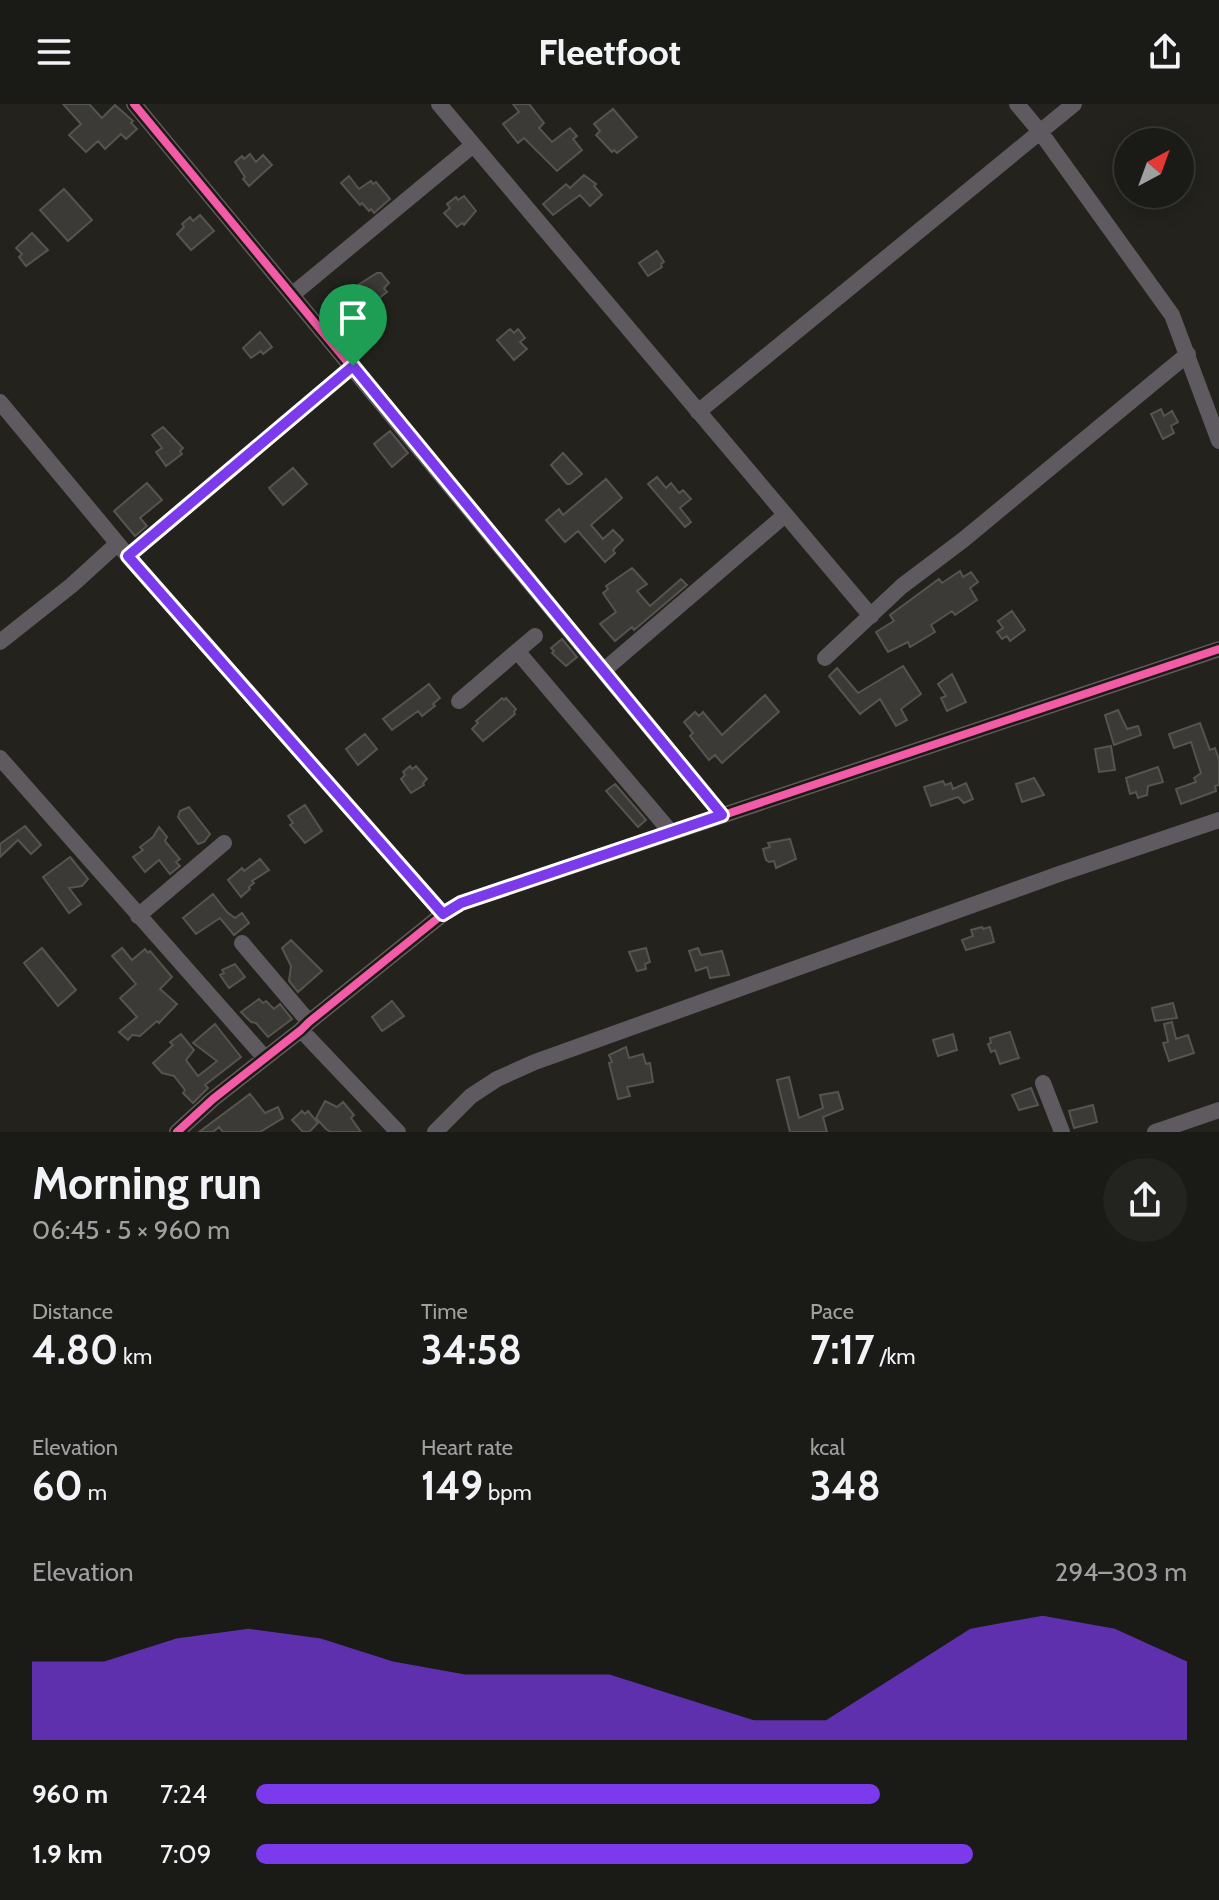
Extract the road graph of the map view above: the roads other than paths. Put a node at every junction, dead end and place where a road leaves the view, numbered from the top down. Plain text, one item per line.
1 (134, 104) edge
2 (439, 104) edge
3 (1017, 104) edge
4 (1074, 104) edge
5 (1041, 133) junction
6 (473, 145) junction
7 (293, 294) junction
8 (1188, 354) junction
9 (353, 366) junction
10 (0, 402) edge
11 (698, 412) junction
12 (1219, 441) edge
13 (785, 515) junction
14 (123, 550) junction
15 (871, 616) junction
16 (535, 636) dead end
17 (0, 642) edge
18 (1219, 649) edge
19 (517, 651) junction
20 (825, 658) dead end
21 (603, 671) junction
22 (459, 701) dead end
23 (0, 758) edge
24 (722, 815) junction
25 (1219, 820) edge
26 (670, 831) junction
27 (224, 843) dead end
28 (443, 914) junction
29 (138, 916) junction
30 (242, 943) dead end
31 (305, 1026) junction
32 (265, 1058) junction
33 (1043, 1083) dead end
34 (1219, 1109) edge
35 (177, 1132) edge
36 (398, 1132) edge
37 (435, 1132) edge
38 (1062, 1132) edge
39 (1155, 1132) edge

1 - 7 street
2 - 6 street
3 - 5 street
4 - 5 street
5 - 8 street
5 - 11 street
6 - 7 street
6 - 11 street
7 - 9 street
8 - 12 street
8 - 15 street
9 - 14 street
9 - 21 street
10 - 14 street
11 - 13 street
13 - 15 street
13 - 21 street
14 - 17 street
14 - 28 street
15 - 20 street
16 - 19 street
18 - 24 street
19 - 22 street
19 - 26 street
21 - 24 street
23 - 29 street
24 - 26 street
25 - 37 street
26 - 28 street
27 - 29 street
28 - 31 street
29 - 32 street
30 - 31 street
31 - 32 street
31 - 36 street
32 - 35 street
33 - 38 street
34 - 39 street

